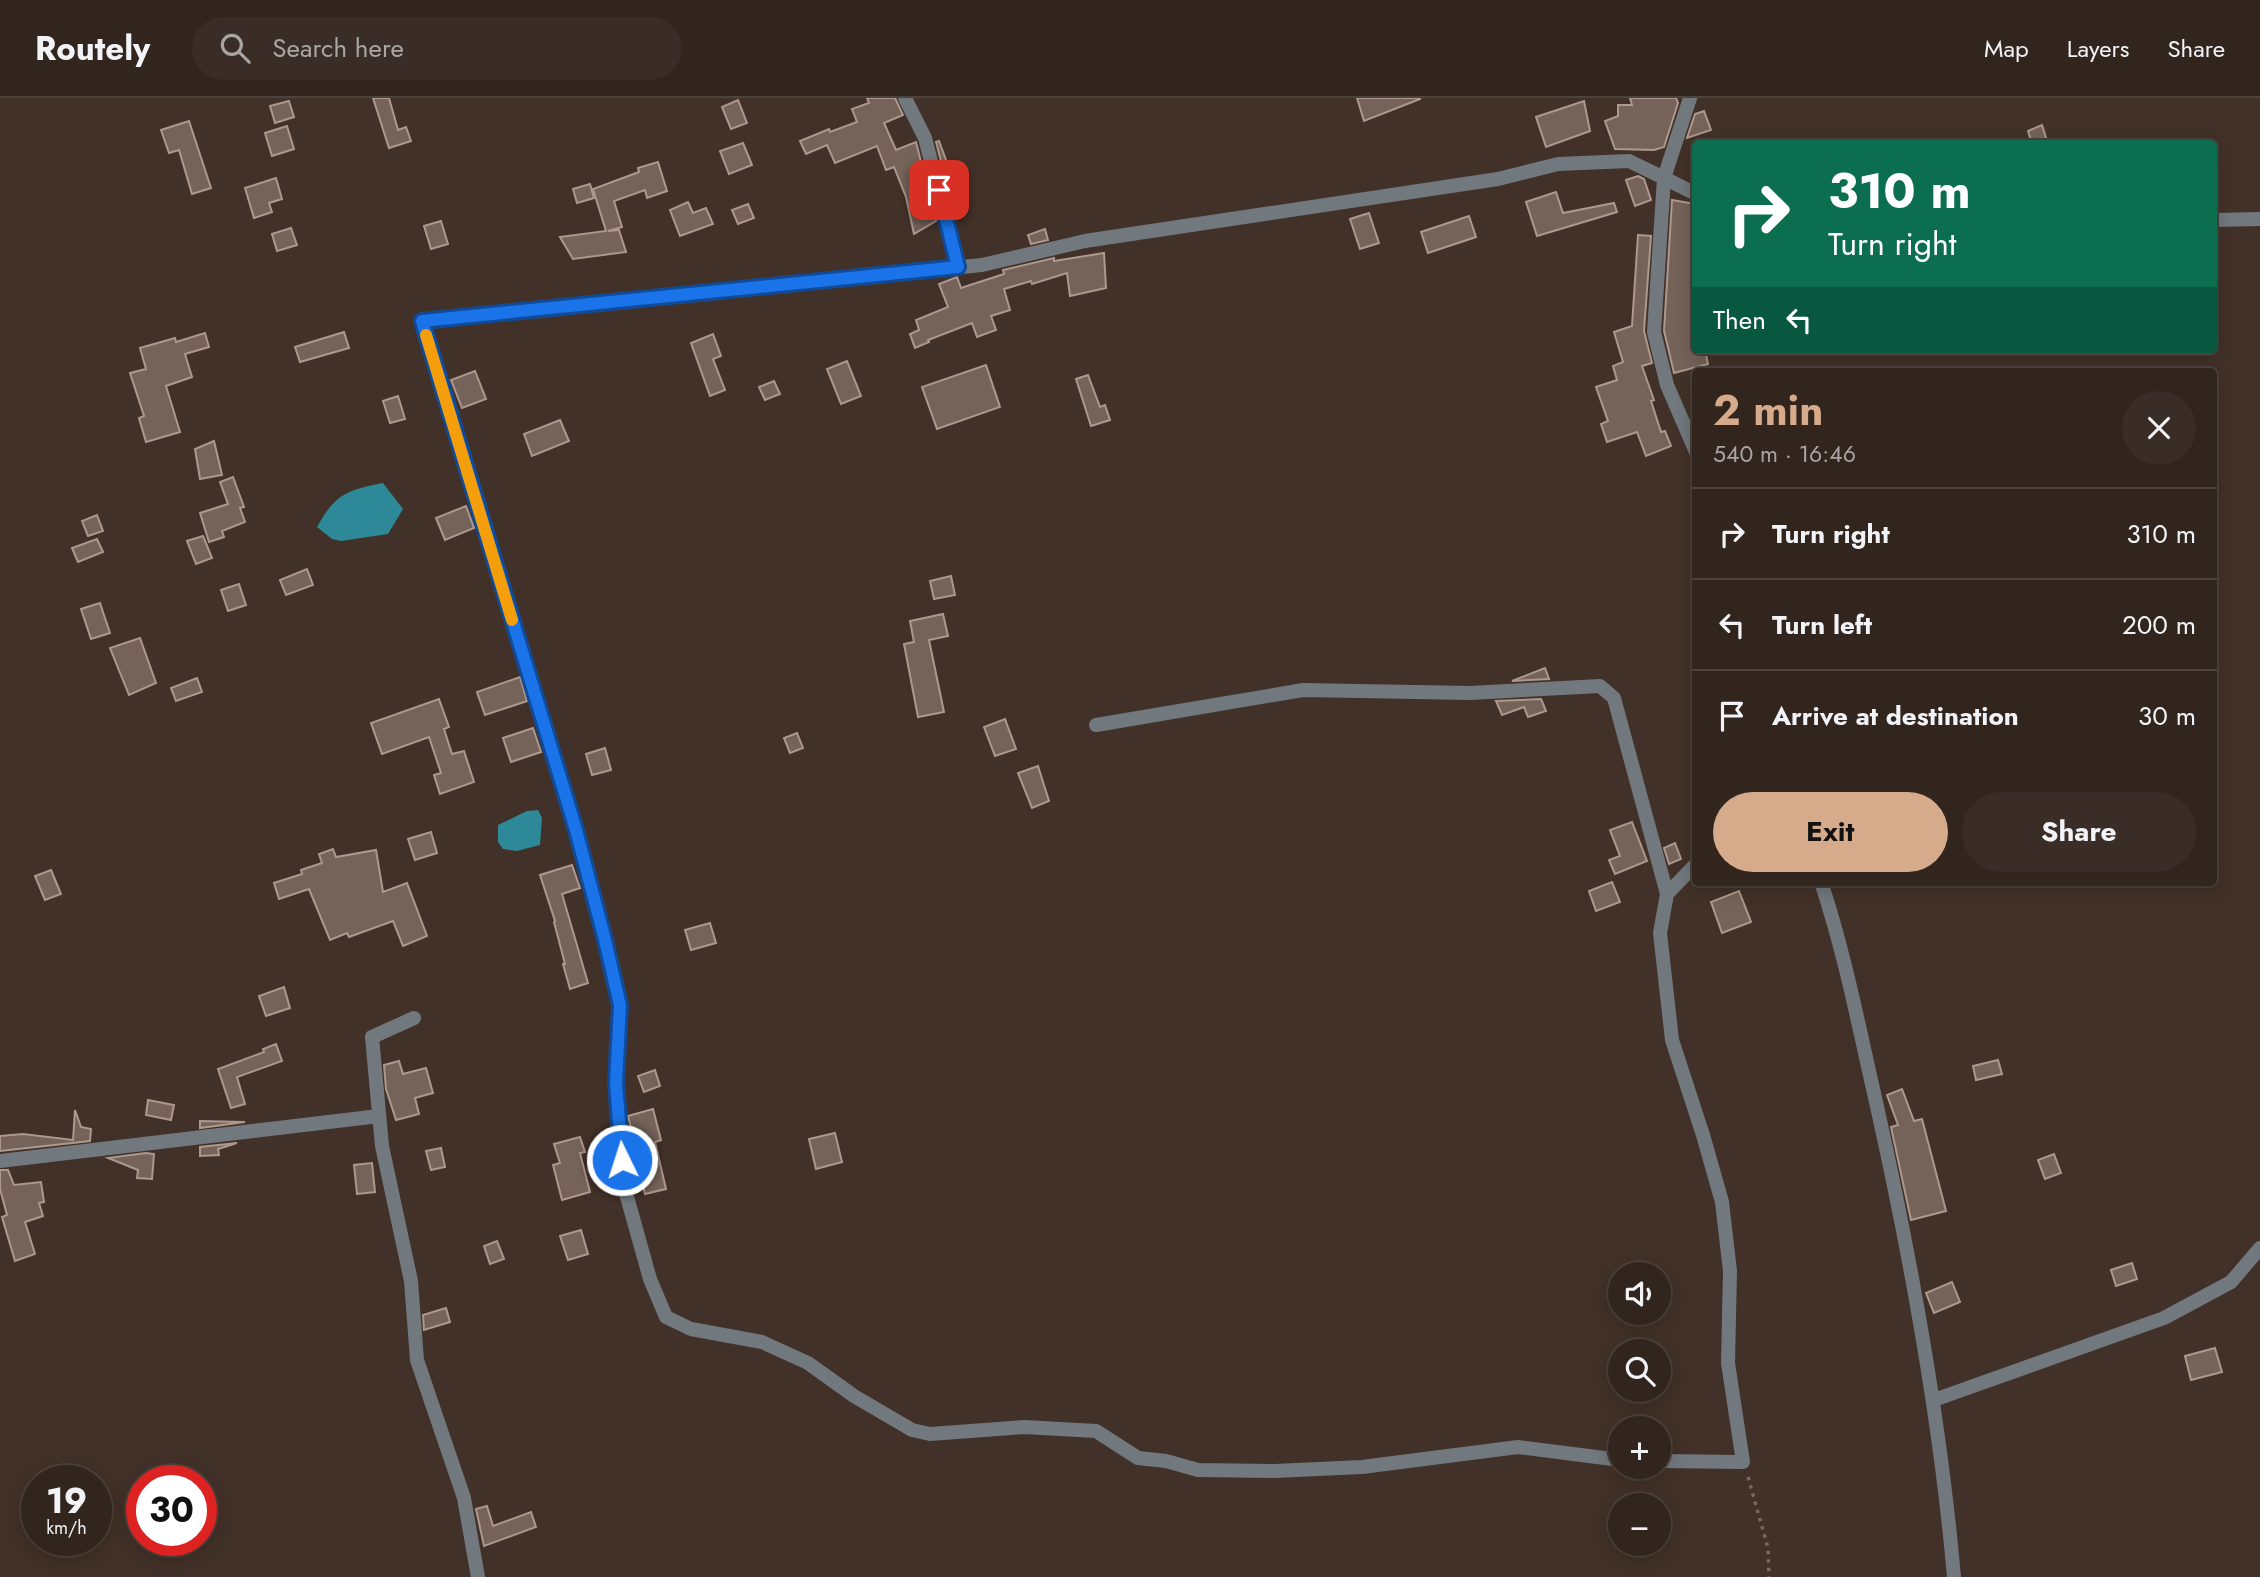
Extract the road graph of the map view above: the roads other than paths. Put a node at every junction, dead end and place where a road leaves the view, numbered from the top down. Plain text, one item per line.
1 (905, 98) edge
2 (1690, 98) edge
3 (1664, 178) junction
4 (1692, 192) edge
5 (2260, 219) edge
6 (2217, 220) edge
7 (958, 267) junction
8 (1692, 443) edge
9 (1096, 725) dead end
10 (1692, 867) edge
11 (1822, 886) edge
12 (1667, 894) junction
13 (414, 1018) dead end
14 (379, 1116) junction
15 (0, 1161) edge
16 (2260, 1248) edge
17 (1934, 1400) junction
18 (1608, 1458) edge
19 (1671, 1461) edge
20 (478, 1577) edge
21 (1954, 1577) edge

1 - 7 street
2 - 3 street
3 - 4 street
3 - 7 street
3 - 8 street
5 - 6 street
7 - 18 street
9 - 12 street
10 - 12 street
11 - 17 street
12 - 19 street
13 - 14 street
14 - 15 street
14 - 20 street
16 - 17 street
17 - 21 street

